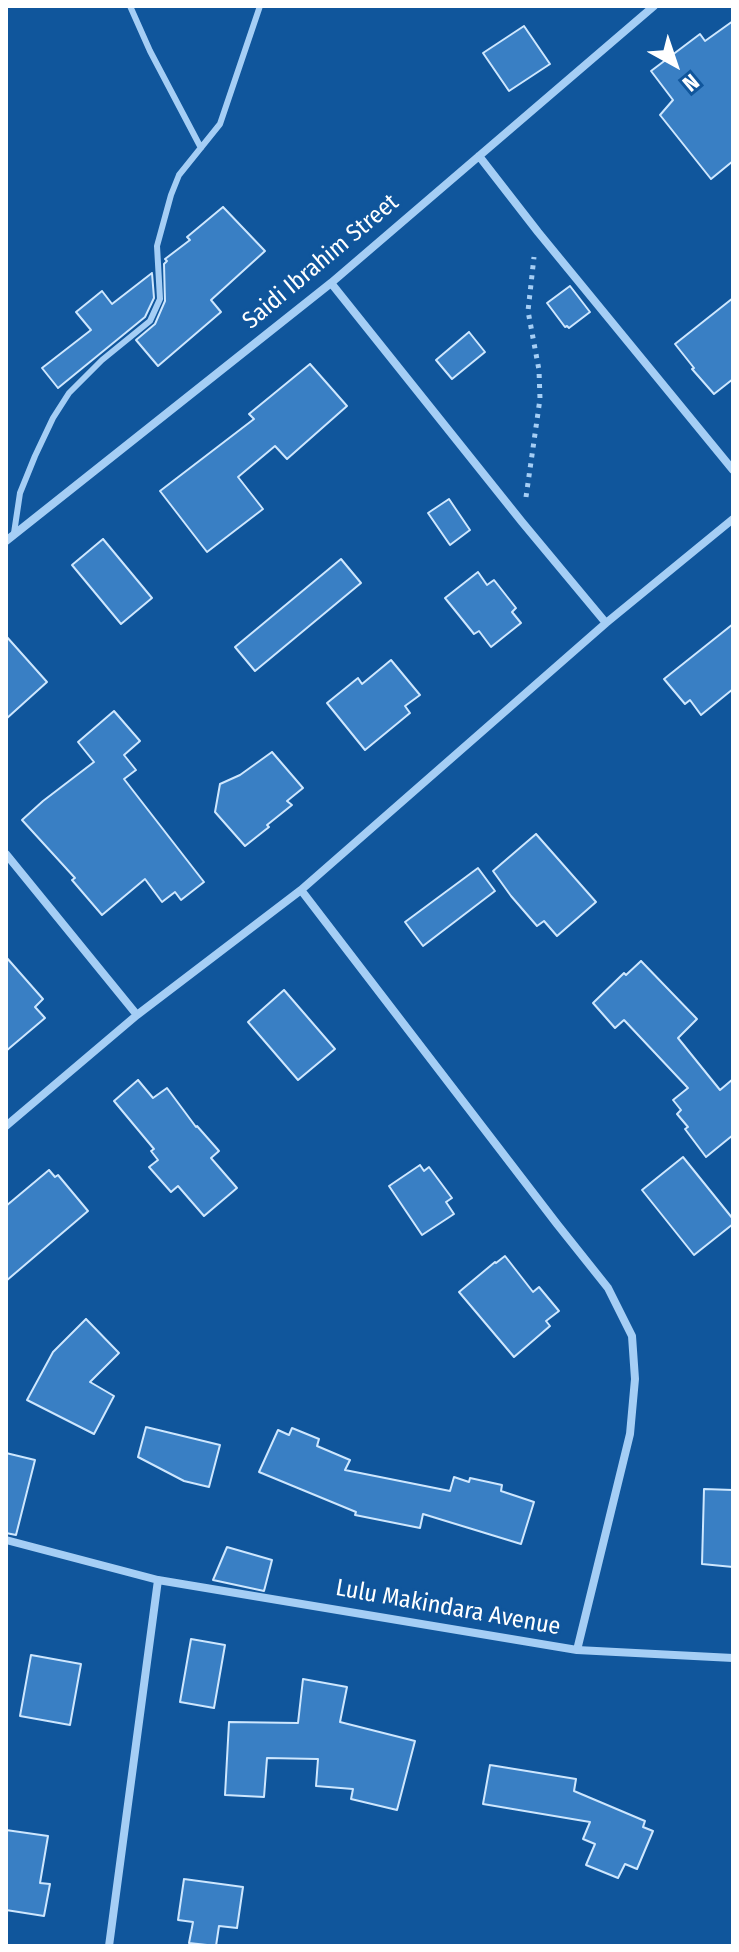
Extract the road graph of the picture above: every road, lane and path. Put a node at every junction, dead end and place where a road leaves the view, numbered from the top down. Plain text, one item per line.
1 (130, 6) edge
2 (260, 6) edge
3 (654, 6) edge
4 (201, 148) junction
5 (479, 156) junction
6 (538, 232) junction
7 (331, 283) junction
8 (733, 470) edge
9 (733, 519) edge
10 (522, 522) junction
11 (14, 533) junction
12 (6, 541) edge
13 (606, 623) junction
14 (6, 854) edge
15 (301, 890) junction
16 (137, 1015) junction
17 (6, 1126) edge
18 (6, 1540) edge
19 (158, 1580) junction
20 (577, 1650) junction
21 (733, 1658) edge
22 (109, 1946) edge

1 - 4 lane
2 - 4 lane
3 - 5 street, Saidi Ibrahim Street
4 - 11 lane
5 - 6 street
5 - 7 street, Saidi Ibrahim Street
6 - 8 street
6 - 10 path
7 - 10 street
7 - 11 street, Saidi Ibrahim Street
9 - 13 street
10 - 13 street
11 - 12 street, Saidi Ibrahim Street
13 - 15 street
14 - 16 street
15 - 16 street
15 - 20 street
16 - 17 street
18 - 19 street, Lulu Makindara Avenue
19 - 20 street, Lulu Makindara Avenue
19 - 22 street
20 - 21 street, Lulu Makindara Avenue

